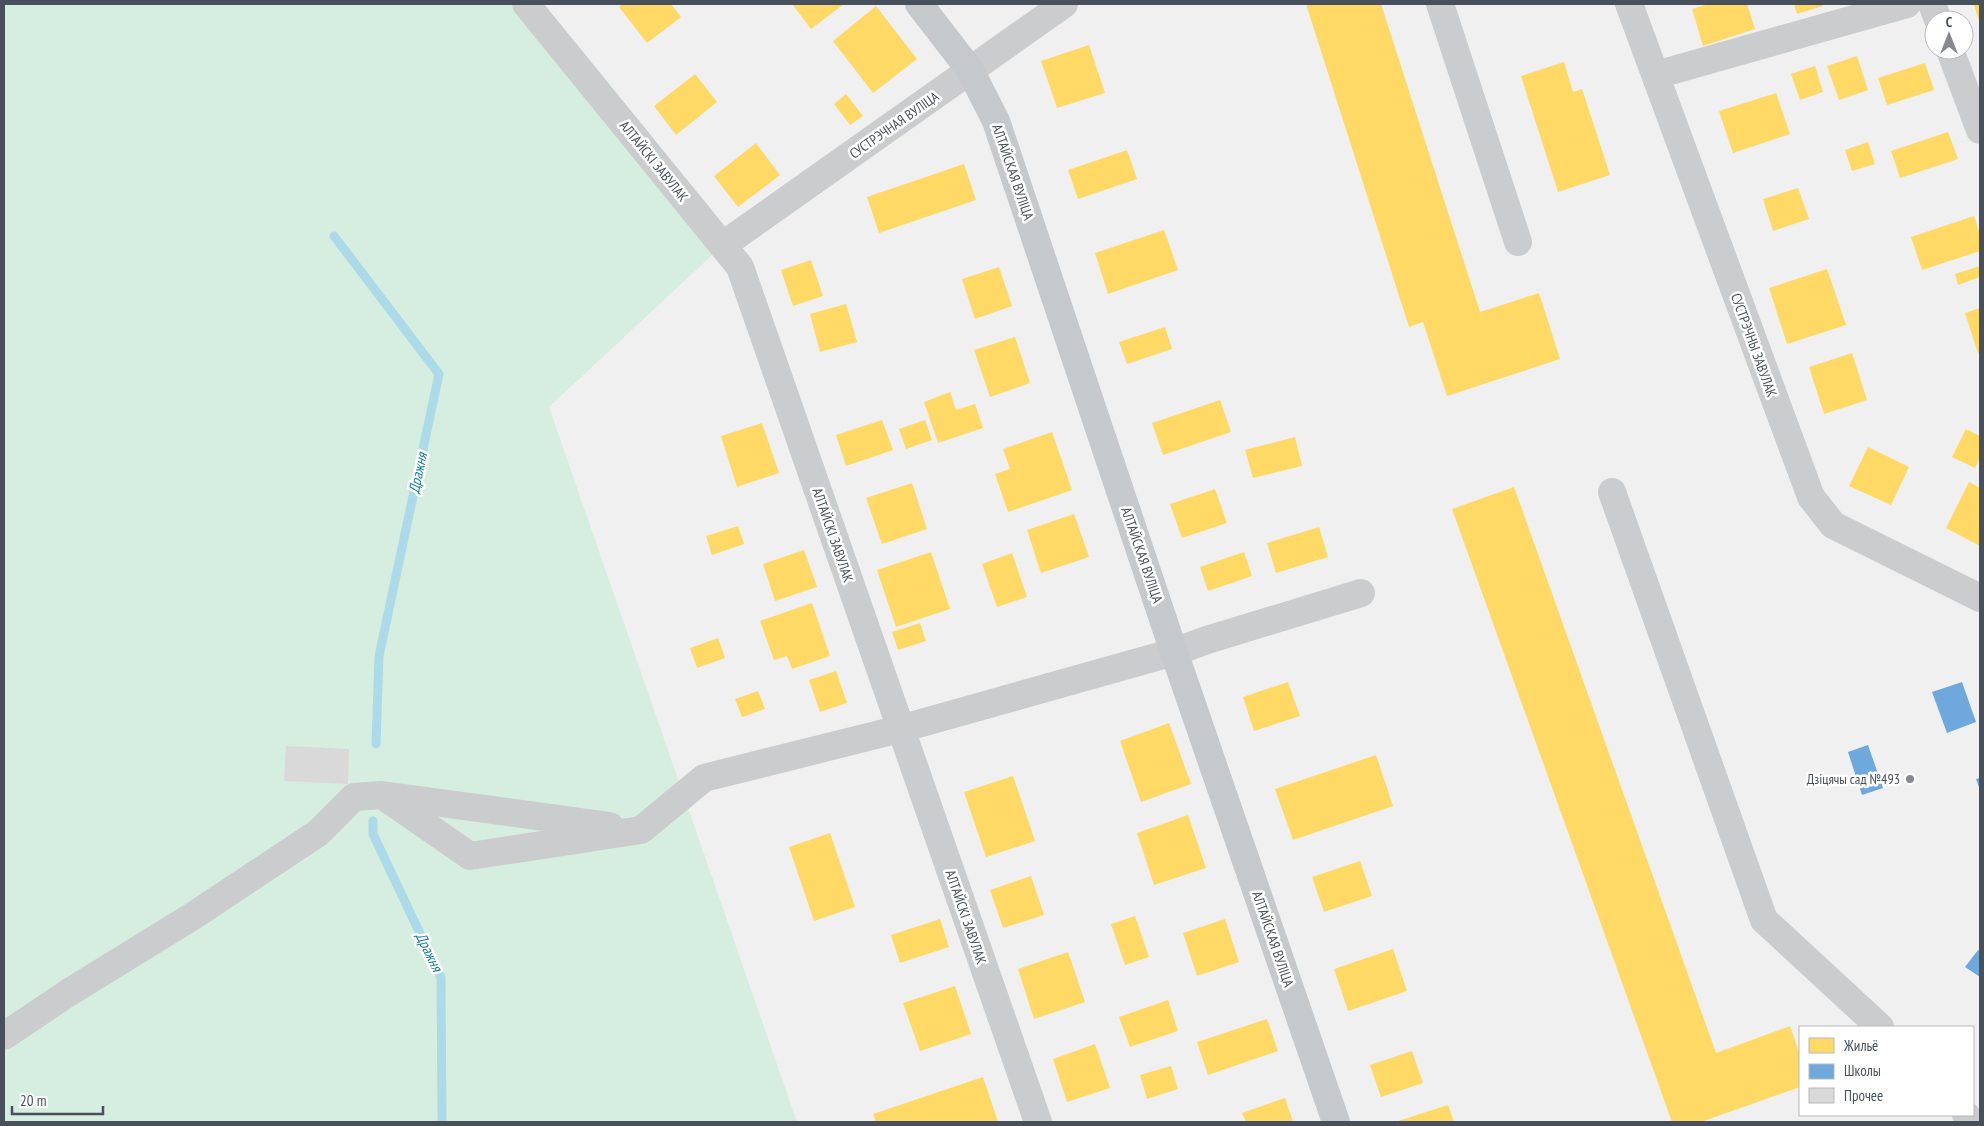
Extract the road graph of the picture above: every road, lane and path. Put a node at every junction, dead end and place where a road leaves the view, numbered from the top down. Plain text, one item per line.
1 (526, 4) edge
2 (919, 4) edge
3 (1064, 4) edge
4 (1440, 4) edge
5 (1629, 4) edge
6 (1906, 4) edge
7 (1954, 60) edge
8 (970, 70) junction
9 (1656, 75) junction
10 (1980, 130) edge
11 (1518, 242) dead end
12 (723, 245) junction
13 (1612, 492) dead end
14 (1361, 593) dead end
15 (1980, 598) edge
16 (1174, 652) junction
17 (900, 729) junction
18 (382, 796) junction
19 (642, 830) junction
20 (1879, 1026) edge
21 (4, 1036) edge
22 (1038, 1122) edge
23 (1336, 1122) edge

1 - 12 street, АЛТАЙСКІ ЗАВУЛАК
2 - 8 main road, АЛТАЙСКАЯ ВУЛІЦА
3 - 8 street, СУСТРЭЧНАЯ ВУЛІЦА
4 - 11 street
5 - 9 street, СУСТРЭЧНЫ ЗАВУЛАК
6 - 9 street
7 - 10 street
8 - 12 street, СУСТРЭЧНАЯ ВУЛІЦА
8 - 16 main road, АЛТАЙСКАЯ ВУЛІЦА
9 - 15 street, СУСТРЭЧНЫ ЗАВУЛАК
12 - 17 street, АЛТАЙСКІ ЗАВУЛАК
13 - 20 street
14 - 16 street
16 - 17 street
16 - 23 main road, АЛТАЙСКАЯ ВУЛІЦА
17 - 19 street
17 - 22 street, АЛТАЙСКІ ЗАВУЛАК
18 - 19 street
18 - 19 street
18 - 21 street

